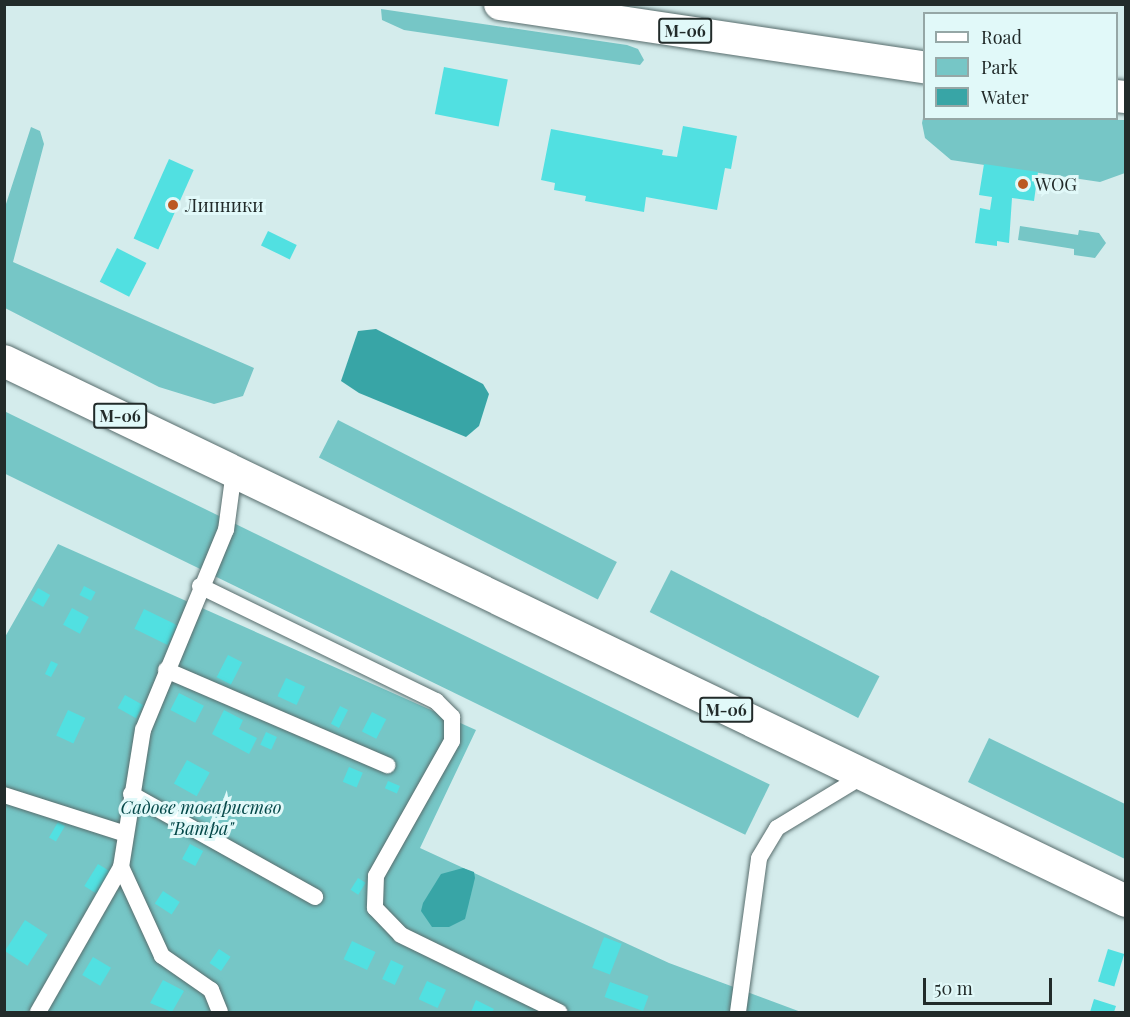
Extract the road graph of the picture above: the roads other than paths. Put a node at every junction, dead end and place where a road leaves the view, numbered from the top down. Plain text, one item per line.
1 (500, 4) edge
2 (923, 67) edge
3 (4, 361) edge
4 (234, 471) junction
5 (200, 586) junction
6 (166, 670) junction
7 (387, 765) dead end
8 (863, 776) junction
9 (131, 794) junction
10 (4, 795) edge
11 (123, 833) junction
12 (121, 867) junction
13 (315, 897) dead end
14 (1125, 901) edge
15 (38, 1012) edge
16 (220, 1012) edge
17 (559, 1012) edge
18 (738, 1012) edge

1 - 2 highway, М-06
3 - 4 highway, М-06
4 - 5 street
4 - 8 highway, М-06
5 - 6 street
5 - 17 street
6 - 7 street
6 - 9 street
8 - 14 highway, М-06
8 - 18 street
9 - 11 street
9 - 13 street
10 - 11 street
11 - 12 street
12 - 15 street
12 - 16 street

